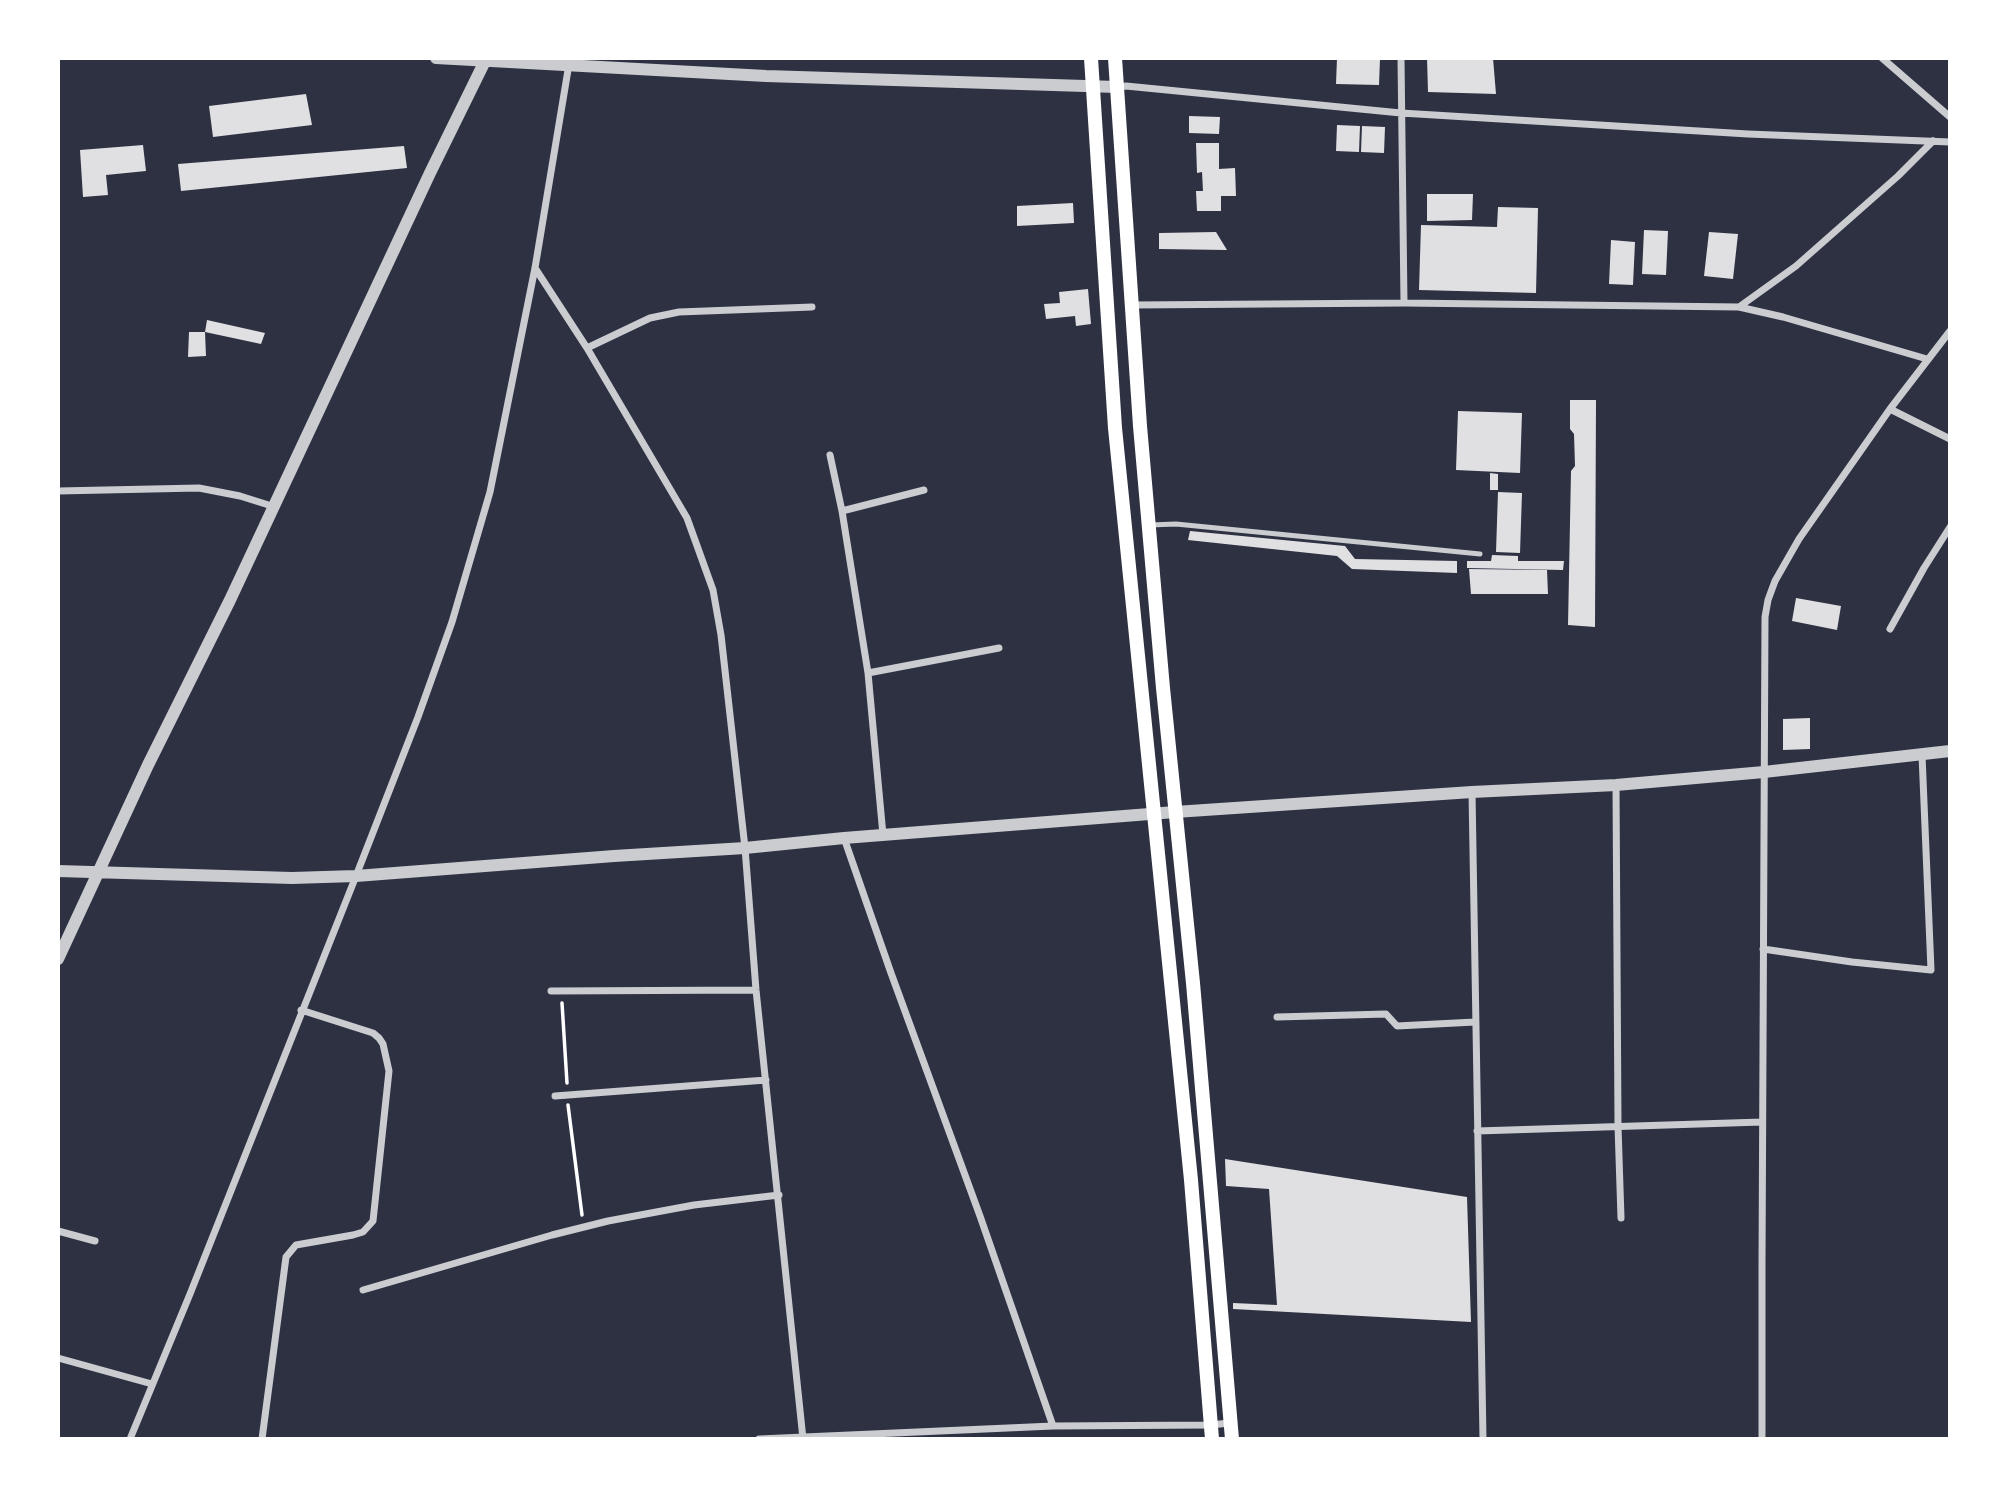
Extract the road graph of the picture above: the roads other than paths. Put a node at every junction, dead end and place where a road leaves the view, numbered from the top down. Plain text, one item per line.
1 (436, 58) edge
2 (1091, 58) edge
3 (1115, 58) edge
4 (1401, 58) edge
5 (1882, 58) edge
6 (487, 60) edge
7 (570, 62) edge
8 (1093, 86) junction
9 (1117, 87) junction
10 (1401, 113) junction
11 (1950, 117) edge
12 (1933, 141) junction
13 (1950, 142) edge
14 (535, 268) junction
15 (1404, 303) junction
16 (1133, 305) junction
17 (811, 307) dead end
18 (1739, 307) junction
19 (1950, 331) edge
20 (587, 348) junction
21 (1927, 359) junction
22 (1890, 409) junction
23 (1140, 426) junction
24 (1115, 428) junction
25 (1950, 439) edge
26 (830, 454) dead end
27 (924, 490) dead end
28 (58, 491) edge
29 (275, 507) junction
30 (842, 511) junction
31 (1150, 525) junction
32 (1950, 527) edge
33 (1480, 554) dead end
34 (1890, 629) dead end
35 (999, 649) dead end
36 (868, 673) junction
37 (1163, 688) junction
38 (1141, 689) junction
39 (1950, 751) edge
40 (1922, 755) junction
41 (1764, 772) junction
42 (1616, 785) junction
43 (1472, 792) junction
44 (1175, 812) junction
45 (1153, 814) junction
46 (883, 835) junction
47 (844, 838) junction
48 (745, 848) junction
49 (58, 871) edge
50 (97, 871) junction
51 (356, 876) junction
52 (1763, 949) junction
53 (58, 959) edge
54 (1193, 983) junction
55 (1172, 985) junction
56 (756, 990) junction
57 (551, 991) dead end
58 (301, 1010) junction
59 (1277, 1017) dead end
60 (1475, 1021) junction
61 (766, 1080) junction
62 (555, 1096) dead end
63 (1762, 1122) junction
64 (1618, 1126) junction
65 (1477, 1131) junction
66 (779, 1195) junction
67 (1621, 1217) dead end
68 (58, 1231) edge
69 (95, 1241) dead end
70 (363, 1290) dead end
71 (1220, 1300) junction
72 (1200, 1303) junction
73 (58, 1358) edge
74 (152, 1384) junction
75 (1230, 1423) junction
76 (1052, 1426) junction
77 (1211, 1432) edge
78 (803, 1438) edge
79 (130, 1439) edge
80 (262, 1439) edge
81 (759, 1439) edge
82 (1232, 1439) edge
83 (1483, 1439) edge
84 (1762, 1439) edge

1 - 6 street
2 - 8 main road
3 - 9 main road
4 - 10 street
5 - 11 street
6 - 7 street
6 - 29 street
7 - 8 street
7 - 14 street
8 - 9 street
8 - 24 main road
9 - 10 street
9 - 16 main road
10 - 12 street
10 - 15 street
12 - 13 street
12 - 18 street
14 - 20 street
14 - 51 street
15 - 16 street
15 - 18 street
16 - 23 main road
17 - 20 street
18 - 21 street
19 - 21 street
20 - 48 street
21 - 22 street
22 - 25 street
22 - 41 street
23 - 24 main road
23 - 31 main road
24 - 38 main road
26 - 30 street
27 - 30 street
28 - 29 street
29 - 50 street
30 - 36 street
31 - 33 lane
31 - 37 main road
32 - 34 street
35 - 36 street
36 - 46 street
37 - 38 main road
37 - 44 main road
38 - 45 main road
39 - 40 street
40 - 41 street
40 - 52 street
41 - 42 street
41 - 52 street
42 - 43 street
42 - 64 street
43 - 44 street
43 - 60 street
44 - 45 street
44 - 54 main road
45 - 46 street
45 - 55 main road
46 - 47 street
47 - 48 street
47 - 76 street
48 - 51 street
48 - 56 street
49 - 50 street
50 - 51 street
50 - 53 street
51 - 58 street
52 - 63 street
54 - 55 main road
54 - 71 main road
55 - 72 main road
56 - 57 street
56 - 61 street
58 - 74 street
58 - 80 street
59 - 60 street
60 - 65 street
61 - 62 street
61 - 66 street
63 - 64 street
63 - 84 street
64 - 65 street
64 - 67 street
65 - 83 street
66 - 70 street
66 - 78 street
68 - 69 street
71 - 72 main road
71 - 75 main road
72 - 77 main road
73 - 74 street
74 - 79 street
75 - 77 street
75 - 82 main road
76 - 77 street
76 - 78 street
78 - 81 street

